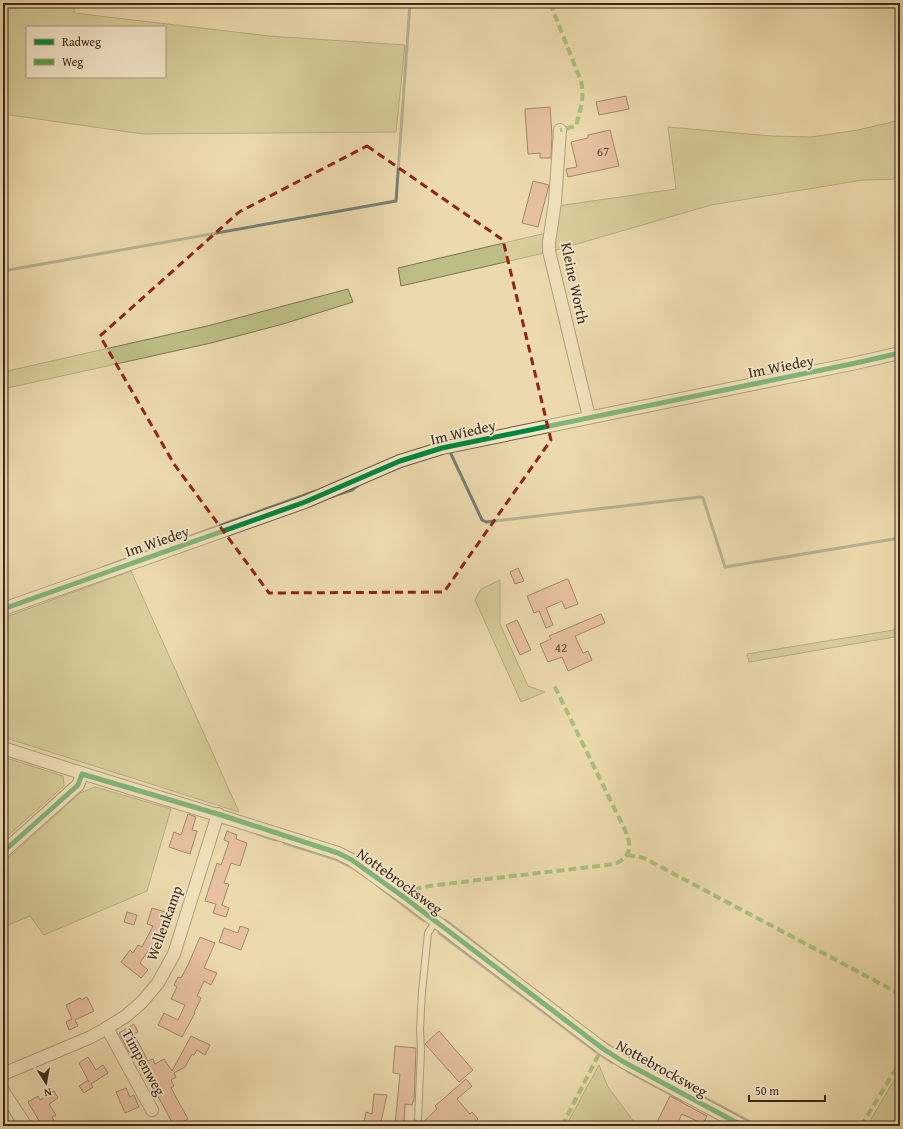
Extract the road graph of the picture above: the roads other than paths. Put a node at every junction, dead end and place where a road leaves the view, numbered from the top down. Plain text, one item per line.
1 (560, 130) dead end
2 (900, 353) edge
3 (589, 418) junction
4 (3, 609) edge
5 (3, 748) edge
6 (82, 774) junction
7 (218, 814) junction
8 (3, 852) edge
9 (435, 922) junction
10 (107, 1028) junction
11 (3, 1074) edge
12 (3, 1091) edge
13 (152, 1110) dead end
14 (418, 1120) dead end
15 (26, 1126) edge
16 (743, 1126) edge

1 - 3 street, Kleine Worth
2 - 3 street, Im Wiedey
3 - 4 street, Im Wiedey
5 - 6 street, Nottebrocksweg
6 - 7 street, Nottebrocksweg
6 - 8 street
7 - 9 street, Nottebrocksweg
7 - 10 street, Wellenkamp
9 - 14 lane
9 - 16 street, Nottebrocksweg
10 - 11 street, Wellenkamp
10 - 13 street, Timpenweg
12 - 15 street

